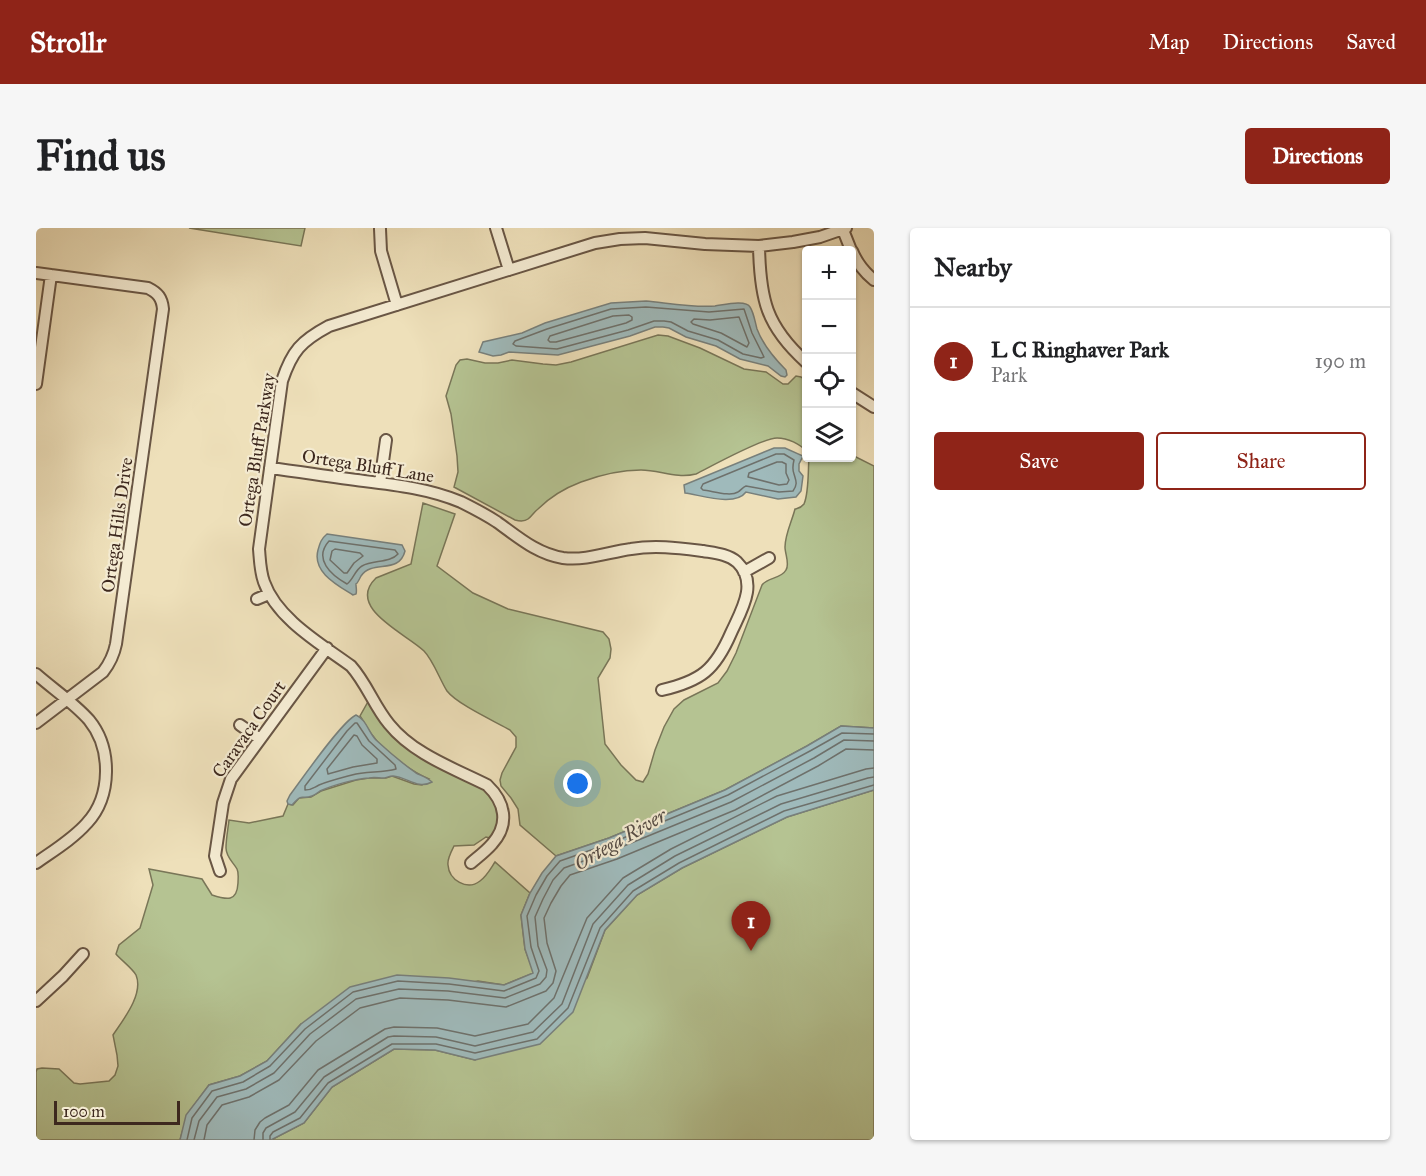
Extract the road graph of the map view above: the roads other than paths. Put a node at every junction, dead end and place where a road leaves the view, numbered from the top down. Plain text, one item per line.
1 (496, 228) edge
2 (380, 229) edge
3 (845, 229) edge
4 (759, 246) junction
5 (850, 246) edge
6 (856, 260) edge
7 (509, 270) junction
8 (36, 273) edge
9 (51, 275) junction
10 (874, 280) edge
11 (397, 305) junction
12 (802, 358) edge
13 (36, 384) edge
14 (856, 396) edge
15 (874, 407) edge
16 (386, 440) dead end
17 (270, 468) junction
18 (380, 483) junction
19 (769, 558) dead end
20 (744, 572) junction
21 (269, 594) junction
22 (257, 599) dead end
23 (327, 648) junction
24 (36, 675) edge
25 (662, 690) dead end
26 (67, 700) junction
27 (36, 723) edge
28 (240, 725) dead end
29 (260, 739) junction
30 (36, 863) edge
31 (471, 863) dead end
32 (220, 871) dead end
33 (83, 954) dead end
34 (36, 1001) edge

1 - 7 street
2 - 11 street
3 - 4 street, Ortega Bluff Parkway
3 - 5 street
4 - 7 street, Ortega Bluff Parkway
4 - 12 street
6 - 10 street
7 - 11 street, Ortega Bluff Parkway
8 - 9 street
9 - 13 street
9 - 26 street, Ortega Hills Drive
11 - 17 street, Ortega Bluff Parkway
14 - 15 street
16 - 18 street
17 - 18 street, Ortega Bluff Lane
17 - 21 street, Ortega Bluff Parkway
18 - 20 street, Ortega Bluff Lane
19 - 20 street
20 - 25 street
21 - 22 street
21 - 23 street, Ortega Bluff Parkway
23 - 29 street, Caravaca Court
23 - 31 street, Ortega Bluff Parkway
24 - 26 street
26 - 27 street, Ortega Hills Drive
26 - 30 street
28 - 29 street
29 - 32 street, Caravaca Court
33 - 34 street

